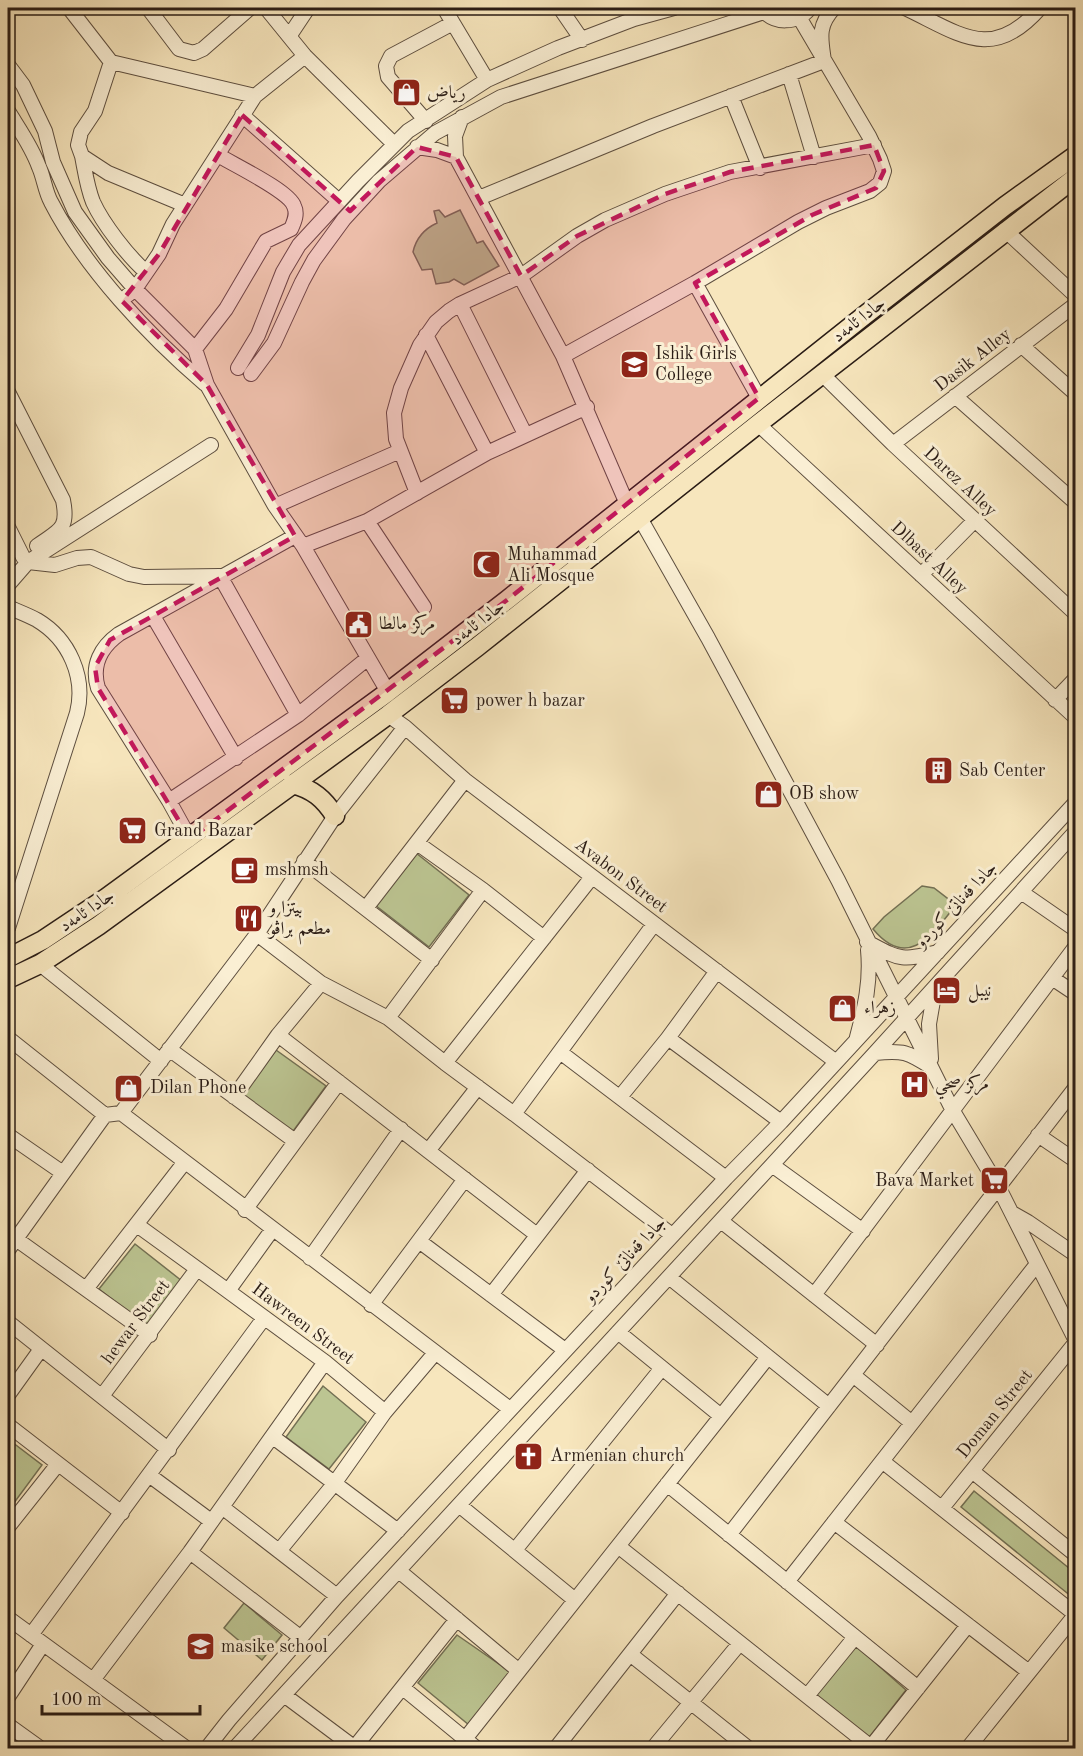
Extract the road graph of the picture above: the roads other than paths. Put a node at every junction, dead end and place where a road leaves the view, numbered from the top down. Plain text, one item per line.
1 (69, 8) edge
2 (148, 8) edge
3 (250, 8) edge
4 (266, 8) edge
5 (308, 8) edge
6 (444, 8) edge
7 (560, 8) edge
8 (674, 8) edge
9 (810, 8) edge
10 (834, 8) edge
11 (905, 8) edge
12 (1040, 8) edge
13 (763, 10) edge
14 (648, 11) edge
15 (799, 17) junction
16 (453, 23) junction
17 (290, 35) junction
18 (582, 40) junction
19 (305, 56) junction
20 (824, 61) junction
21 (111, 63) junction
22 (8, 65) edge
23 (789, 74) junction
24 (487, 80) junction
25 (255, 96) junction
26 (732, 96) junction
27 (8, 111) edge
28 (242, 115) junction
29 (462, 117) junction
30 (426, 121) junction
31 (394, 144) junction
32 (873, 145) junction
33 (417, 147) junction
34 (218, 155) junction
35 (1076, 155) edge
36 (82, 156) junction
37 (456, 157) junction
38 (814, 157) junction
39 (760, 168) junction
40 (1076, 177) edge
41 (479, 198) junction
42 (339, 201) junction
43 (185, 205) junction
44 (1005, 230) junction
45 (146, 272) junction
46 (521, 276) junction
47 (695, 283) junction
48 (135, 289) junction
49 (892, 295) junction
50 (1076, 296) edge
51 (122, 301) junction
52 (460, 304) junction
53 (1076, 304) edge
54 (904, 310) junction
55 (865, 315) junction
56 (877, 331) junction
57 (258, 335) junction
58 (426, 335) junction
59 (274, 343) junction
60 (1022, 345) junction
61 (195, 349) junction
62 (563, 356) junction
63 (237, 368) dead end
64 (251, 374) dead end
65 (822, 374) junction
66 (207, 385) junction
67 (8, 392) edge
68 (1076, 394) edge
69 (956, 396) junction
70 (759, 398) junction
71 (587, 407) junction
72 (758, 424) junction
73 (525, 434) junction
74 (893, 444) junction
75 (211, 445) dead end
76 (400, 451) junction
77 (487, 453) junction
78 (417, 493) junction
79 (1076, 503) edge
80 (627, 504) junction
81 (275, 506) junction
82 (640, 518) junction
83 (975, 520) junction
84 (367, 521) junction
85 (8, 527) edge
86 (299, 541) junction
87 (26, 559) junction
88 (8, 570) edge
89 (921, 575) junction
90 (220, 576) junction
91 (8, 585) edge
92 (8, 607) edge
93 (424, 607) dead end
94 (1076, 614) edge
95 (153, 616) junction
96 (368, 658) junction
97 (1076, 678) edge
98 (388, 692) junction
99 (1055, 700) junction
100 (388, 715) junction
101 (298, 716) junction
102 (1076, 718) edge
103 (405, 727) junction
104 (236, 758) junction
105 (465, 780) junction
106 (292, 784) junction
107 (169, 801) junction
108 (1076, 802) edge
109 (335, 816) junction
110 (1076, 831) edge
111 (190, 839) junction
112 (417, 843) junction
113 (304, 861) junction
114 (592, 877) junction
115 (483, 890) junction
116 (1021, 892) junction
117 (366, 908) junction
118 (654, 924) junction
119 (8, 928) edge
120 (1076, 930) edge
121 (257, 934) junction
122 (544, 938) junction
123 (867, 942) junction
124 (1076, 946) edge
125 (938, 952) junction
126 (8, 958) edge
127 (432, 960) junction
128 (39, 964) junction
129 (717, 971) junction
130 (1052, 978) junction
131 (8, 979) edge
132 (321, 983) junction
133 (935, 988) junction
134 (1076, 994) edge
135 (896, 995) junction
136 (907, 1017) junction
137 (388, 1018) junction
138 (278, 1035) junction
139 (8, 1038) edge
140 (668, 1038) junction
141 (857, 1039) junction
142 (560, 1052) junction
143 (875, 1053) junction
144 (165, 1055) junction
145 (835, 1061) junction
146 (445, 1063) junction
147 (931, 1067) junction
148 (339, 1082) junction
149 (478, 1087) junction
150 (1076, 1087) edge
151 (234, 1097) junction
152 (620, 1097) junction
153 (953, 1111) junction
154 (121, 1113) junction
155 (514, 1114) junction
156 (105, 1115) junction
157 (781, 1122) junction
158 (400, 1129) junction
159 (8, 1135) edge
160 (1038, 1135) junction
161 (295, 1141) junction
162 (428, 1150) junction
163 (1076, 1161) edge
164 (184, 1163) junction
165 (772, 1165) junction
166 (588, 1170) junction
167 (63, 1173) junction
168 (726, 1178) junction
169 (465, 1179) junction
170 (998, 1186) junction
171 (245, 1210) junction
172 (1012, 1214) junction
173 (721, 1221) junction
174 (137, 1225) junction
175 (272, 1230) junction
176 (862, 1231) junction
177 (537, 1235) junction
178 (672, 1235) junction
179 (419, 1241) junction
180 (11, 1244) edge
181 (1076, 1255) edge
182 (310, 1258) junction
183 (1037, 1264) junction
184 (197, 1269) junction
185 (669, 1277) junction
186 (86, 1289) junction
187 (228, 1291) junction
188 (491, 1295) junction
189 (814, 1295) junction
190 (371, 1305) junction
191 (264, 1318) junction
192 (8, 1322) edge
193 (618, 1332) junction
194 (150, 1335) junction
195 (1076, 1341) edge
196 (877, 1345) junction
197 (41, 1349) junction
198 (565, 1350) junction
199 (435, 1353) junction
200 (768, 1357) junction
201 (325, 1362) junction
202 (662, 1368) junction
203 (853, 1375) junction
204 (8, 1395) edge
205 (102, 1396) junction
206 (829, 1406) junction
207 (510, 1409) junction
208 (385, 1412) junction
209 (721, 1416) junction
210 (912, 1423) junction
211 (8, 1425) edge
212 (273, 1437) junction
213 (169, 1450) junction
214 (882, 1461) junction
215 (58, 1464) junction
216 (972, 1472) junction
217 (149, 1475) junction
218 (334, 1484) junction
219 (667, 1484) junction
220 (459, 1505) junction
221 (222, 1507) junction
222 (942, 1508) junction
223 (122, 1513) junction
224 (211, 1521) junction
225 (834, 1522) junction
226 (8, 1527) edge
227 (398, 1531) junction
228 (729, 1535) junction
229 (618, 1546) junction
230 (515, 1550) junction
231 (279, 1551) junction
232 (190, 1552) junction
233 (1076, 1555) edge
234 (399, 1571) junction
235 (787, 1582) junction
236 (678, 1593) junction
237 (337, 1596) junction
238 (575, 1600) junction
239 (8, 1618) edge
240 (457, 1619) junction
241 (1074, 1619) edge
242 (968, 1625) junction
243 (31, 1635) junction
244 (300, 1637) junction
245 (855, 1637) junction
246 (740, 1643) junction
247 (43, 1644) junction
248 (630, 1654) junction
249 (519, 1671) junction
250 (1029, 1672) junction
251 (93, 1680) junction
252 (403, 1688) junction
253 (918, 1688) junction
254 (284, 1695) junction
255 (807, 1696) junction
256 (8, 1697) edge
257 (690, 1702) junction
258 (8, 1725) edge
259 (339, 1737) junction
260 (465, 1739) junction
261 (24, 1744) edge
262 (354, 1748) edge
263 (870, 1748) edge
264 (40, 1749) edge
265 (186, 1749) edge
266 (207, 1749) edge
267 (235, 1749) edge
268 (331, 1749) edge
269 (476, 1749) edge
270 (556, 1749) edge
271 (653, 1749) edge
272 (748, 1749) edge
273 (968, 1749) edge

1 - 21 street
2 - 3 street
4 - 17 street
5 - 17 street
6 - 16 street
7 - 18 street
8 - 14 street
9 - 15 street
10 - 20 street
11 - 12 street
13 - 15 street
13 - 29 street
14 - 18 street
15 - 20 street
16 - 24 street
16 - 30 street
17 - 19 street
18 - 24 street
19 - 25 street
19 - 31 street
20 - 23 street
20 - 32 street
21 - 25 street
21 - 36 street
22 - 48 street
23 - 26 street
23 - 38 street
24 - 30 street
25 - 28 street
26 - 39 street
26 - 41 street
27 - 51 street
28 - 34 street
28 - 42 street
29 - 33 street
29 - 37 street
30 - 31 street
31 - 42 street
32 - 38 street
32 - 47 street
33 - 37 street
33 - 59 street
34 - 43 street
34 - 61 street
35 - 49 main road, جادا ئامەد
36 - 43 street
36 - 45 street
37 - 41 street
38 - 39 street
39 - 46 street
40 - 44 main road, جادا ئامەد
41 - 46 street
42 - 57 street
43 - 45 street
44 - 50 street
44 - 54 main road, جادا ئامەد
45 - 48 street
46 - 52 street
46 - 62 street
47 - 62 street
47 - 70 street
48 - 51 street
48 - 61 street
49 - 54 main road
49 - 55 main road, جادا ئامەد
51 - 66 street
52 - 58 street
52 - 73 street
53 - 60 street, Dasik Alley
54 - 56 main road, جادا ئامەد
55 - 56 main road
55 - 70 main road, جادا ئامەد
56 - 65 main road, جادا ئامەد
57 - 59 street
57 - 63 street
58 - 76 street
58 - 77 street
59 - 64 street
60 - 68 street
60 - 69 street, Dasik Alley
61 - 66 street
62 - 71 street
65 - 72 main road, جادا ئامەد
65 - 74 street, Darez Alley
66 - 81 street
67 - 87 street
69 - 74 street, Dasik Alley
69 - 79 street
70 - 80 main road, جادا ئامەد
71 - 73 street
71 - 80 street
72 - 82 main road, جادا ئامەد
72 - 89 street, Dlbast Alley
73 - 77 street
74 - 83 street, Darez Alley
75 - 87 street
76 - 78 street
76 - 81 street
77 - 78 street
78 - 84 street
80 - 98 main road, جادا ئامەد
81 - 86 street
82 - 100 main road, جادا ئامەد
82 - 123 street
83 - 89 street
83 - 94 street, Darez Alley
84 - 86 street
84 - 93 street
85 - 87 street
86 - 90 street
86 - 96 street
87 - 88 street
87 - 90 street
87 - 91 street
89 - 99 street, Dlbast Alley
90 - 95 street
90 - 101 street
92 - 119 street
95 - 104 street
95 - 107 street
96 - 98 street
96 - 101 street
97 - 99 street
98 - 111 main road, جادا ئامەد
99 - 102 street, Dlbast Alley
100 - 103 street, Avabon Street
100 - 106 main road, جادا ئامەد
101 - 104 street
103 - 105 street, Avabon Street
103 - 109 street
104 - 107 street
105 - 112 street
105 - 114 street, Avabon Street
106 - 109 main road
106 - 128 main road, جادا ئامەد
107 - 111 street
108 - 125 street, جادا قەناتێ کوردو
109 - 113 street
110 - 116 street
111 - 126 main road, جادا ئامەد
112 - 115 street
112 - 117 street
113 - 117 street
113 - 121 street
114 - 118 street, Avabon Street
114 - 122 street
115 - 122 street
115 - 127 street
116 - 120 street
116 - 133 street
117 - 127 street
118 - 129 street, Avabon Street
118 - 142 street
121 - 132 street
121 - 144 street
122 - 146 street
123 - 125 street
123 - 135 street
123 - 141 street
124 - 130 street
125 - 135 street, جادا قەناتێ کوردو
127 - 137 street
128 - 131 main road, جادا ئامەد
128 - 144 street
129 - 140 street
129 - 145 street, Avabon Street
130 - 134 street
130 - 153 street
132 - 137 street
132 - 138 street
133 - 136 street
133 - 147 street
135 - 136 street
135 - 141 street, جادا قەناتێ کوردو
136 - 143 street
136 - 147 street
137 - 146 street
138 - 148 street
138 - 151 street
139 - 156 street
140 - 152 street
140 - 157 street
141 - 145 street, جادا قەناتێ کوردو
142 - 152 street
142 - 155 street
143 - 147 street
143 - 165 street
144 - 151 street
144 - 154 street
145 - 157 street, جادا قەناتێ کوردو
146 - 149 street
147 - 153 street
148 - 158 street
148 - 161 street
149 - 155 street
149 - 162 street
150 - 160 street
151 - 161 street
152 - 168 street
153 - 170 street
153 - 176 street
154 - 156 street
154 - 164 street
155 - 166 street
156 - 167 street
157 - 168 street, جادا قەناتێ کوردو
158 - 162 street
158 - 182 street
159 - 167 street
160 - 163 street
160 - 170 street
161 - 171 street
162 - 169 street
164 - 171 street
164 - 174 street
165 - 173 street
165 - 176 street
166 - 177 street
166 - 178 street
167 - 180 street
168 - 178 street, جادا قەناتێ کوردو
169 - 177 street
169 - 179 street
170 - 172 street
170 - 196 street
171 - 175 street
172 - 181 street
172 - 183 street
173 - 185 street
173 - 189 street
174 - 184 street
174 - 186 street
175 - 182 street
175 - 187 street, Hawreen Street
176 - 189 street
177 - 188 street
178 - 198 street, جادا قەناتێ کوردو
179 - 188 street
179 - 190 street
180 - 186 street
182 - 190 street
183 - 195 street
183 - 210 street
184 - 187 street
184 - 194 street, hewar Street
185 - 193 street
185 - 200 street
186 - 194 street
187 - 191 street, Hawreen Street
188 - 198 street
189 - 196 street
190 - 199 street
191 - 201 street, Hawreen Street
191 - 213 street
192 - 197 street
193 - 202 street
193 - 220 street
194 - 205 street, hewar Street
195 - 216 street, Doman Street
196 - 203 street
197 - 204 street
197 - 205 street
198 - 207 street, جادا قەناتێ کوردو
199 - 207 street
199 - 208 street
200 - 206 street
200 - 209 street
201 - 208 street, Hawreen Street
201 - 212 street
202 - 209 street
202 - 230 street
203 - 206 street
203 - 210 street
205 - 213 street
206 - 228 street
207 - 227 street, جادا قەناتێ کوردو
208 - 218 street
209 - 219 street
210 - 214 street
211 - 215 street
212 - 218 street
212 - 221 street
213 - 217 street
214 - 222 street
214 - 225 street
215 - 223 street
215 - 226 street
216 - 222 street, Doman Street
216 - 233 street
217 - 223 street
217 - 224 street
218 - 227 street
218 - 231 street
219 - 228 street
219 - 229 street
220 - 230 street
220 - 234 street
221 - 224 street
221 - 231 street
222 - 241 street
223 - 243 street
224 - 232 street
225 - 235 street
225 - 242 street
227 - 237 street, جادا قەناتێ کوردو
228 - 235 street
229 - 236 street
229 - 238 street
230 - 238 street
231 - 237 street
232 - 244 street
232 - 251 street
234 - 240 street
234 - 254 street
235 - 245 street
236 - 246 street
236 - 248 street
237 - 244 street, جادا قەناتێ کوردو
238 - 249 street
239 - 243 street
240 - 249 street
240 - 252 street
241 - 250 street
242 - 250 street
242 - 253 street
243 - 247 street
244 - 266 street, جادا قەناتێ کوردو
245 - 253 street
245 - 255 street
246 - 255 street
246 - 257 street
247 - 251 street
247 - 256 street
248 - 257 street
248 - 270 street
249 - 260 street
250 - 273 street
251 - 265 street
252 - 260 street
252 - 262 street
253 - 263 street
254 - 259 street
254 - 267 street
255 - 263 street
257 - 271 street
257 - 272 street
258 - 261 street
259 - 262 street
259 - 268 street
260 - 269 street
261 - 264 street

